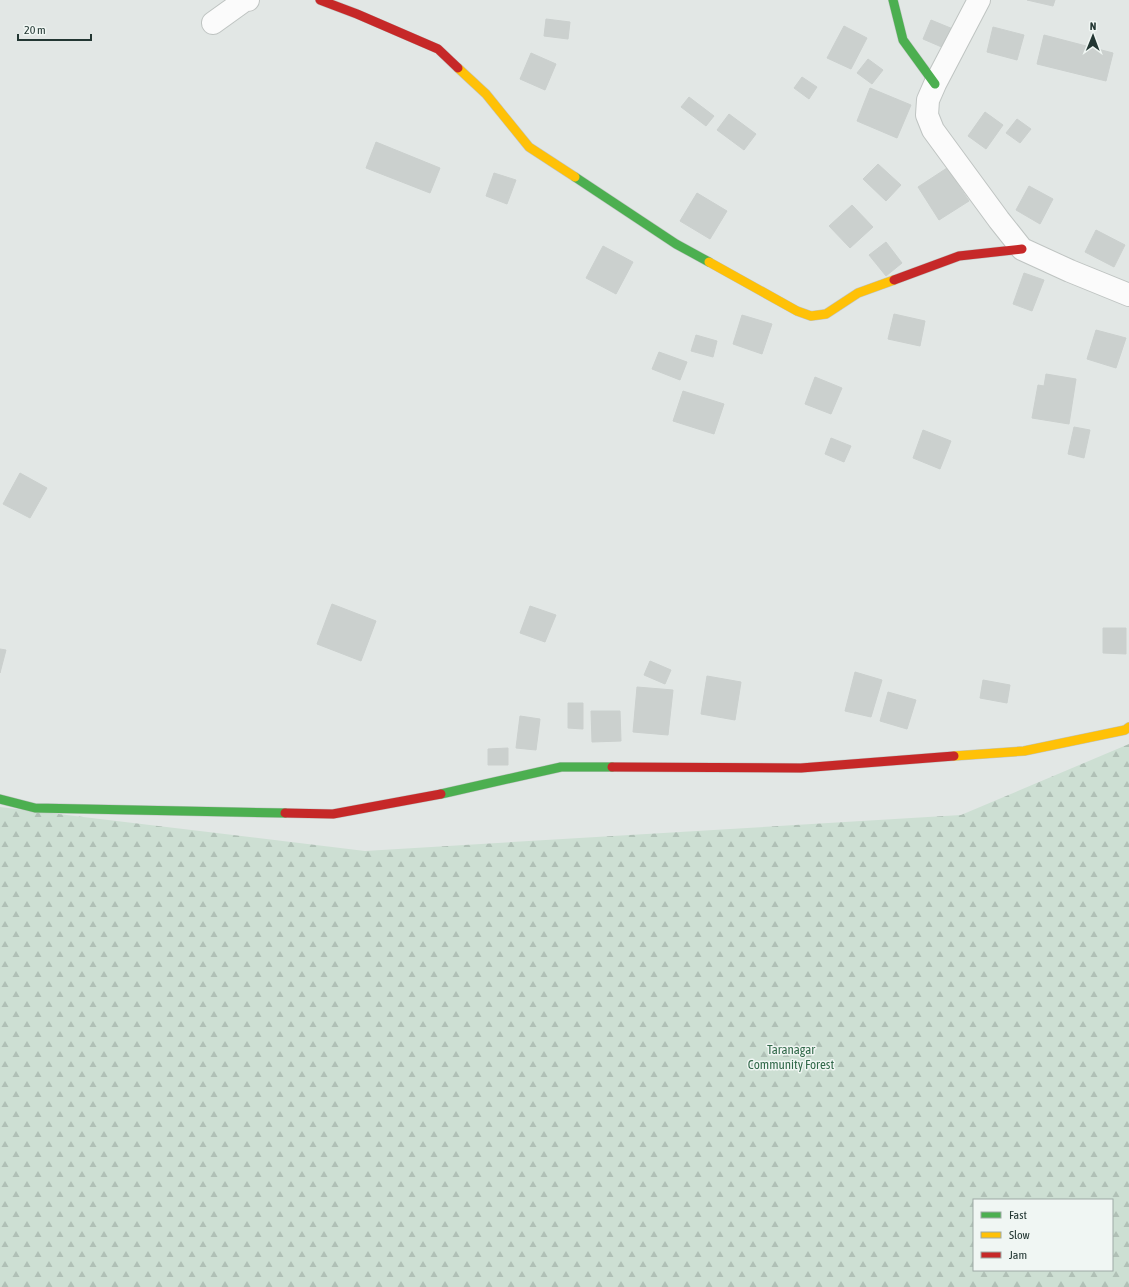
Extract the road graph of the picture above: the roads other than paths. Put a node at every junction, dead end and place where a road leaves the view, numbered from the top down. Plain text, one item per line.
1 (248, 0) edge
2 (320, 0) edge
3 (893, 0) edge
4 (979, 0) edge
5 (213, 23) dead end
6 (935, 84) junction
7 (1022, 249) junction
8 (1129, 295) edge
9 (1129, 727) edge
10 (0, 799) edge

1 - 5 street
2 - 7 street
3 - 6 street
4 - 6 street
6 - 7 street
7 - 8 street
9 - 10 street

